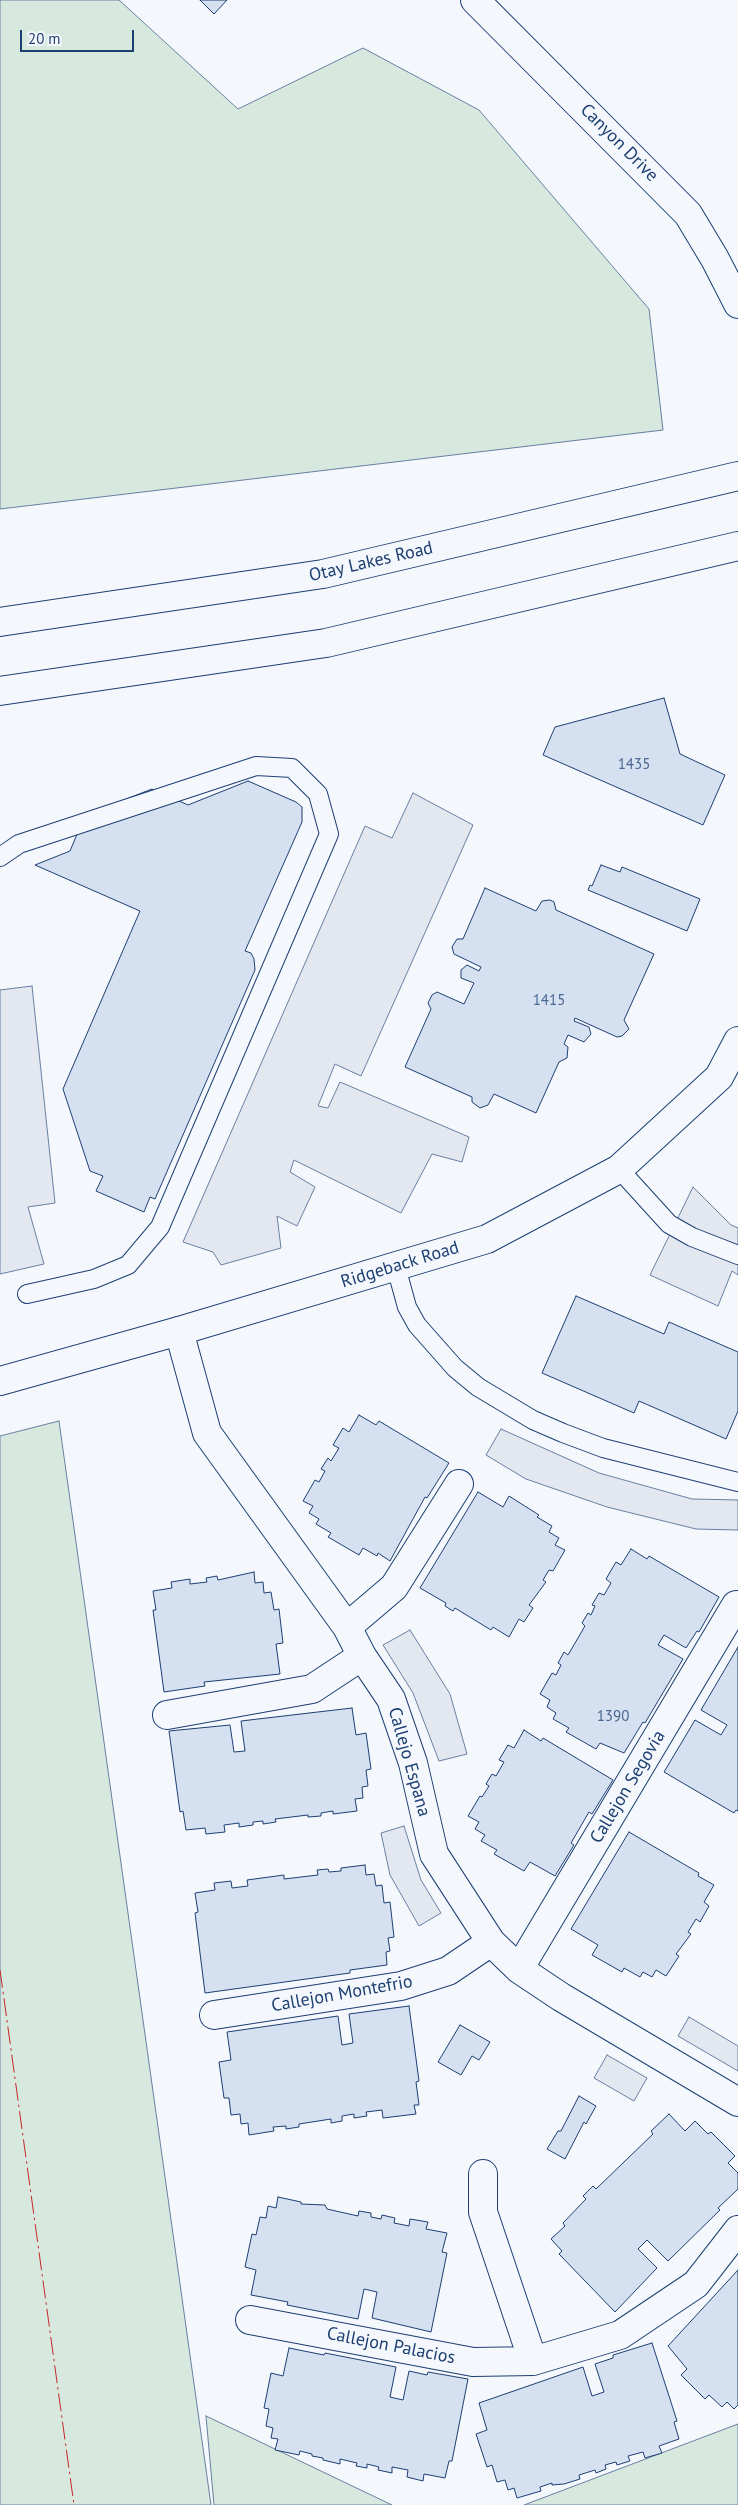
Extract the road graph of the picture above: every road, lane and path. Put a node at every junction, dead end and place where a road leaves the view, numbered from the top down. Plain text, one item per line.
1 (475, 0) edge
2 (738, 304) edge
3 (738, 476) edge
4 (738, 546) edge
5 (0, 622) edge
6 (0, 691) edge
7 (0, 857) edge
8 (738, 1041) edge
9 (619, 1168) junction
10 (738, 1255) edge
11 (396, 1267) junction
12 (28, 1294) dead end
13 (179, 1331) junction
14 (0, 1381) edge
15 (738, 1482) edge
16 (459, 1484) dead end
17 (736, 1605) dead end
18 (347, 1627) junction
19 (362, 1656) junction
20 (167, 1715) dead end
21 (490, 1942) junction
22 (520, 1969) junction
23 (214, 2015) dead end
24 (738, 2102) edge
25 (483, 2174) dead end
26 (738, 2230) edge
27 (250, 2320) dead end
28 (533, 2361) junction

1 - 2 street, Canyon Drive
3 - 5 street, Otay Lakes Road
4 - 6 street
7 - 12 lane
8 - 9 street, Ridgeback Road
9 - 10 lane
9 - 11 street, Ridgeback Road
11 - 13 street, Ridgeback Road
11 - 15 lane
13 - 14 street, Ridgeback Road
13 - 18 street, Callejo Espana
16 - 18 street
17 - 22 street, Callejon Segovia
18 - 19 street, Callejo Espana
19 - 20 street
19 - 21 street, Callejo Espana
21 - 22 street, Callejo Espana
21 - 23 street, Callejon Montefrio
22 - 24 street, Callejo Espana
25 - 28 street
26 - 28 street, Callejon Palacios
27 - 28 street, Callejon Palacios

